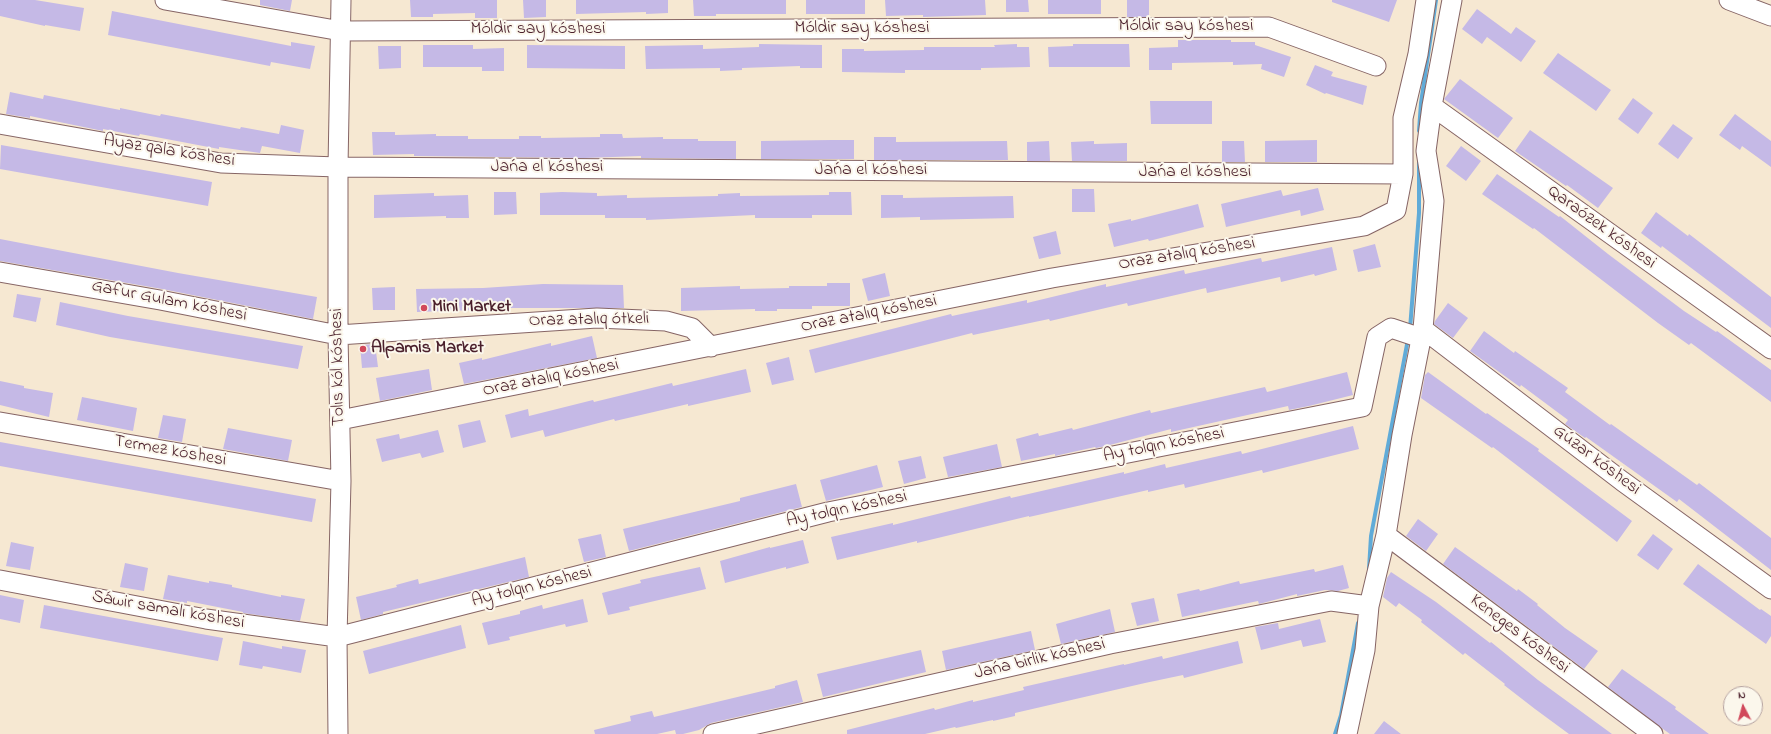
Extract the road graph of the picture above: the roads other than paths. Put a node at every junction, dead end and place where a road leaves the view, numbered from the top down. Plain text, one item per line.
1 (165, 0) edge
2 (341, 0) edge
3 (1426, 0) edge
4 (1452, 0) edge
5 (1729, 0) edge
6 (1771, 16) edge
7 (341, 31) junction
8 (1376, 66) dead end
9 (1432, 106) junction
10 (0, 124) edge
11 (338, 167) junction
12 (1403, 174) junction
13 (0, 272) edge
14 (1422, 334) junction
15 (338, 335) junction
16 (711, 347) junction
17 (1771, 349) edge
18 (1362, 407) joint
19 (340, 420) junction
20 (0, 422) edge
21 (341, 481) junction
22 (1386, 535) junction
23 (0, 580) edge
24 (1771, 589) edge
25 (1369, 606) junction
26 (338, 637) junction
27 (338, 734) edge
28 (713, 734) edge
29 (1347, 734) edge
30 (1653, 734) edge

1 - 7 street, Móldir say kóshesi
2 - 7 street, Tolıs kól kóshesi
3 - 12 street
4 - 9 street
5 - 6 street
7 - 8 street, Móldir say kóshesi
7 - 11 street, Tolıs kól kóshesi
9 - 14 street
9 - 17 street, Qaraózek kóshesi
10 - 11 street, Ayaz qala kóshesi
11 - 12 street, Jańa el kóshesi
11 - 15 street, Tolıs kól kóshesi
12 - 16 street, Oraz atalıq kóshesi
13 - 15 street, Gafur Gulam kóshesi
14 - 18 street, Gúzar kóshesi
14 - 22 street
14 - 24 street, Gúzar kóshesi
15 - 16 street, Oraz atalıq ótkeli
15 - 19 street, Tolıs kól kóshesi
16 - 19 street, Oraz atalıq kóshesi
18 - 26 street, Ay tolqın kóshesi
19 - 21 street, Tolıs kól kóshesi
20 - 21 street, Termez kóshesi
21 - 26 street, Tolıs kól kóshesi
22 - 25 street
22 - 30 street, Keneges kóshesi
23 - 26 street, Sáwir samalı kóshesi
25 - 28 street, Jańa birlik kóshesi
25 - 29 street
26 - 27 street, Tolıs kól kóshesi

